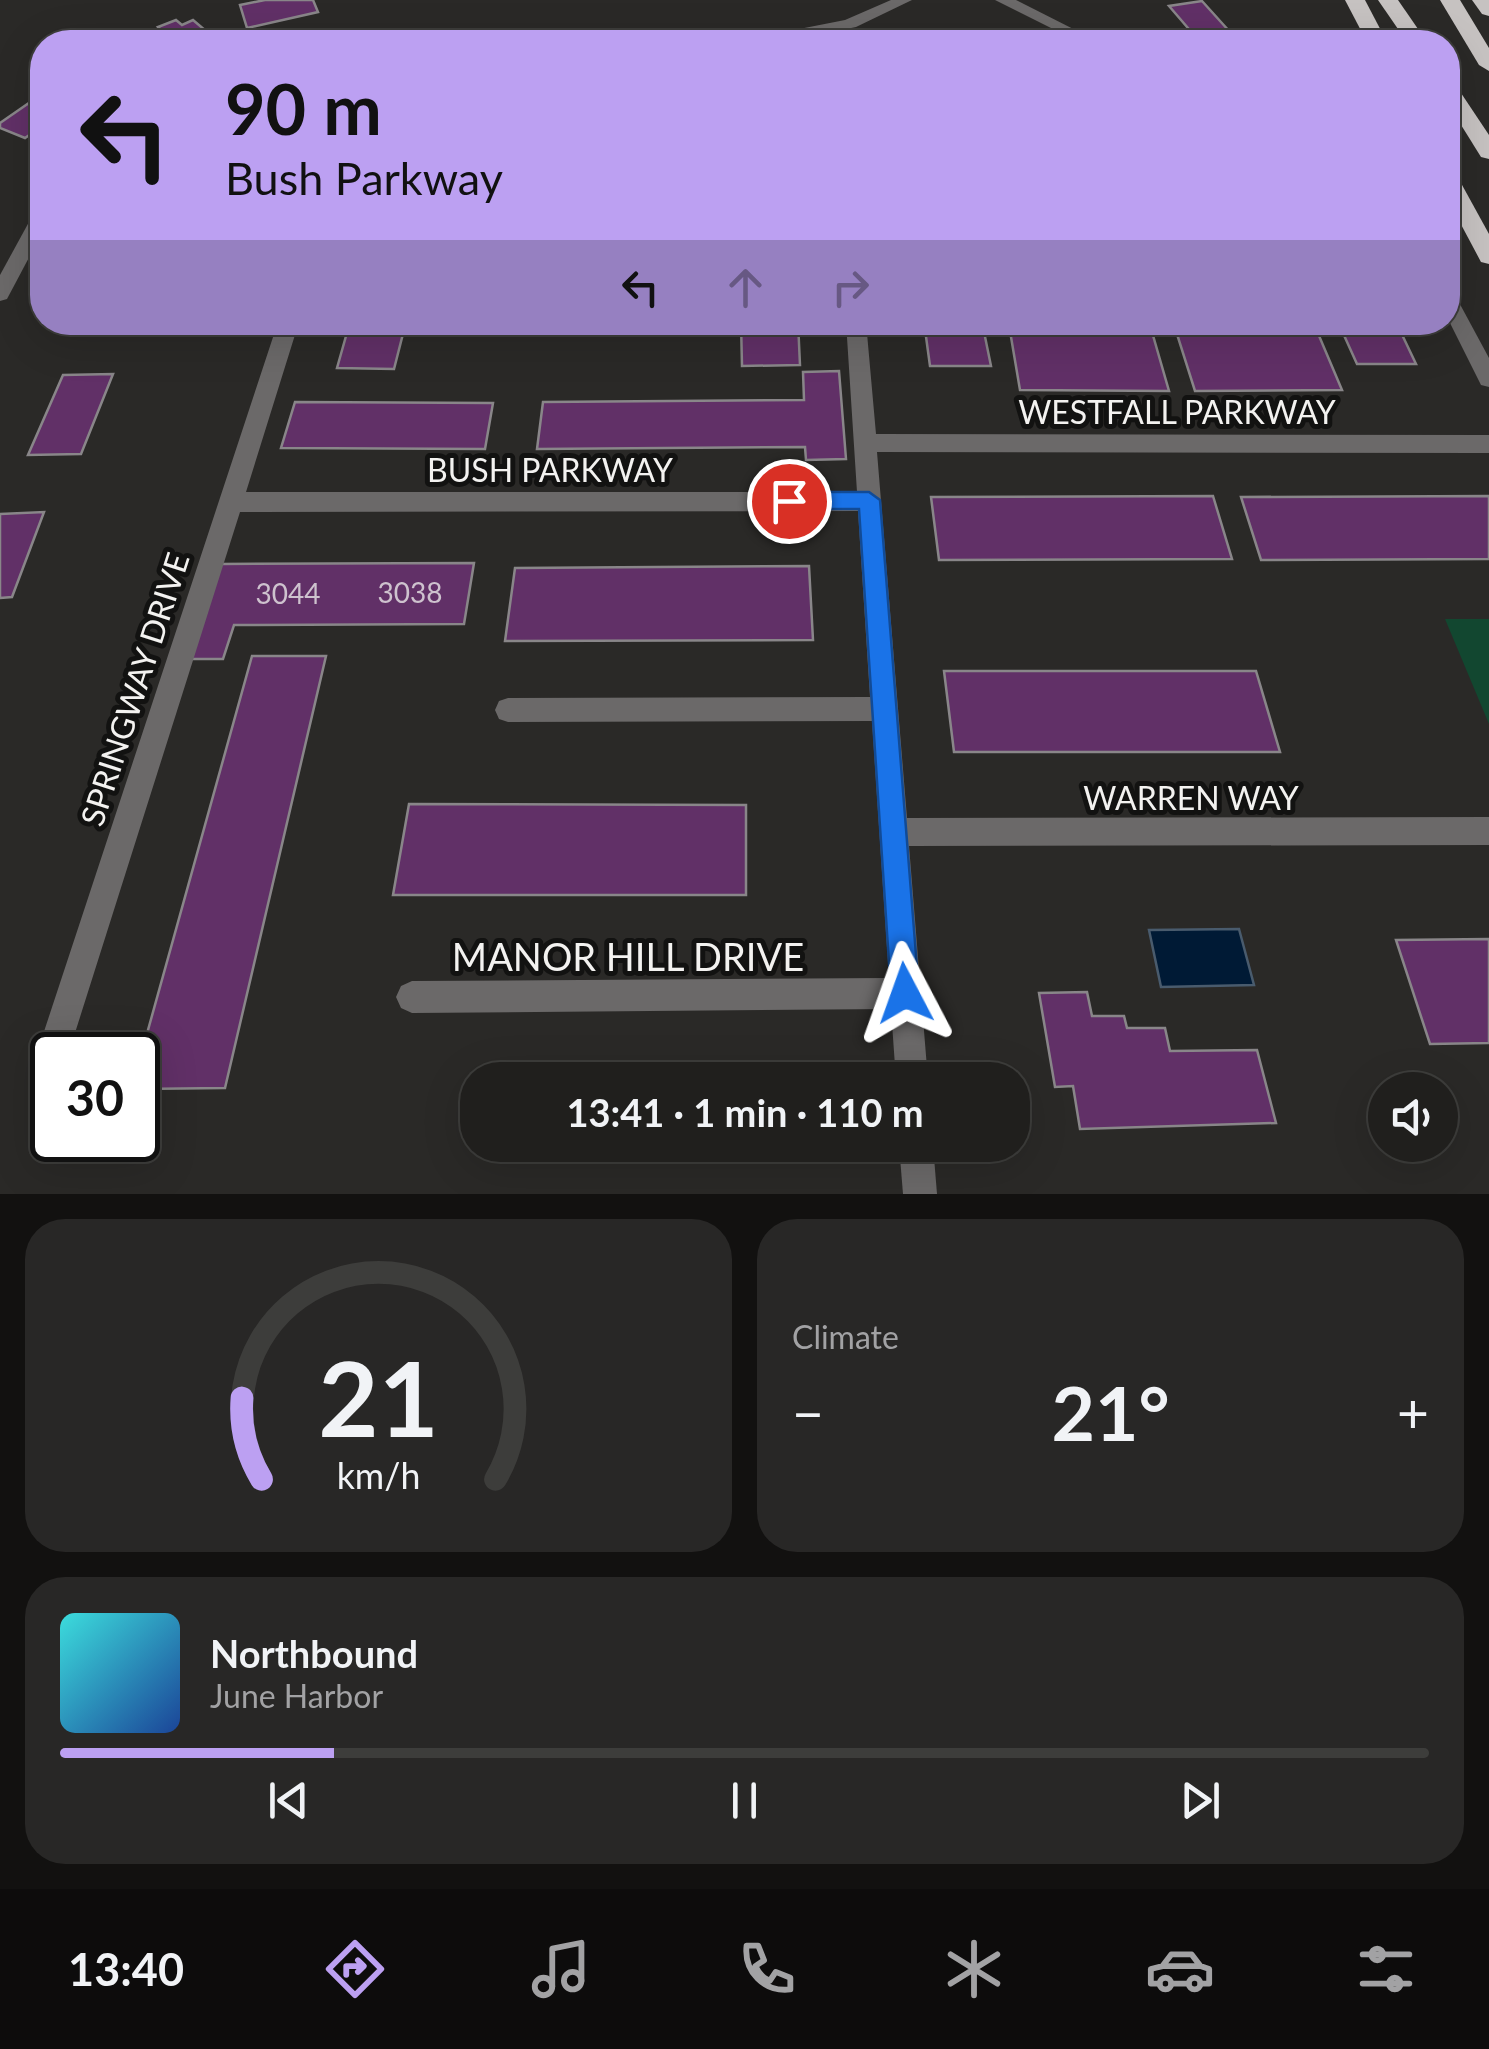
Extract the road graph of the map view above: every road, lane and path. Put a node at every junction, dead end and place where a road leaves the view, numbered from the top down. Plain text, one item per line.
1 (904, 0) edge
2 (1002, 0) edge
3 (1355, 0) edge
4 (1388, 0) edge
5 (1450, 0) edge
6 (1482, 0) edge
7 (1489, 10) edge
8 (820, 30) edge
9 (1066, 30) edge
10 (1370, 30) edge
11 (1409, 30) edge
12 (1489, 64) edge
13 (1460, 107) edge
14 (1489, 152) edge
15 (1460, 201) edge
16 (30, 238) edge
17 (1489, 256) edge
18 (0, 294) edge
19 (1460, 323) edge
20 (285, 335) edge
21 (857, 335) edge
22 (1489, 379) edge
23 (865, 443) junction
24 (1489, 444) edge
25 (869, 500) junction
26 (231, 502) junction
27 (884, 708) junction
28 (508, 710) dead end
29 (893, 832) junction
30 (1489, 832) edge
31 (905, 993) junction
32 (412, 997) dead end
33 (59, 1032) edge
34 (911, 1062) edge
35 (917, 1162) edge
36 (920, 1194) edge

1 - 8 street
2 - 9 street
3 - 10 highway
4 - 11 highway
5 - 12 highway
6 - 7 highway
13 - 14 highway
15 - 17 highway
16 - 18 street
19 - 22 street
20 - 26 street, SPRINGWAY DRIVE
21 - 23 street
23 - 24 street, WESTFALL PARKWAY
23 - 25 street
25 - 26 street, BUSH PARKWAY
25 - 27 street
26 - 33 street, SPRINGWAY DRIVE
27 - 28 street
27 - 29 street
29 - 30 street, WARREN WAY
29 - 31 street
31 - 32 street, MANOR HILL DRIVE
31 - 34 street
35 - 36 street

